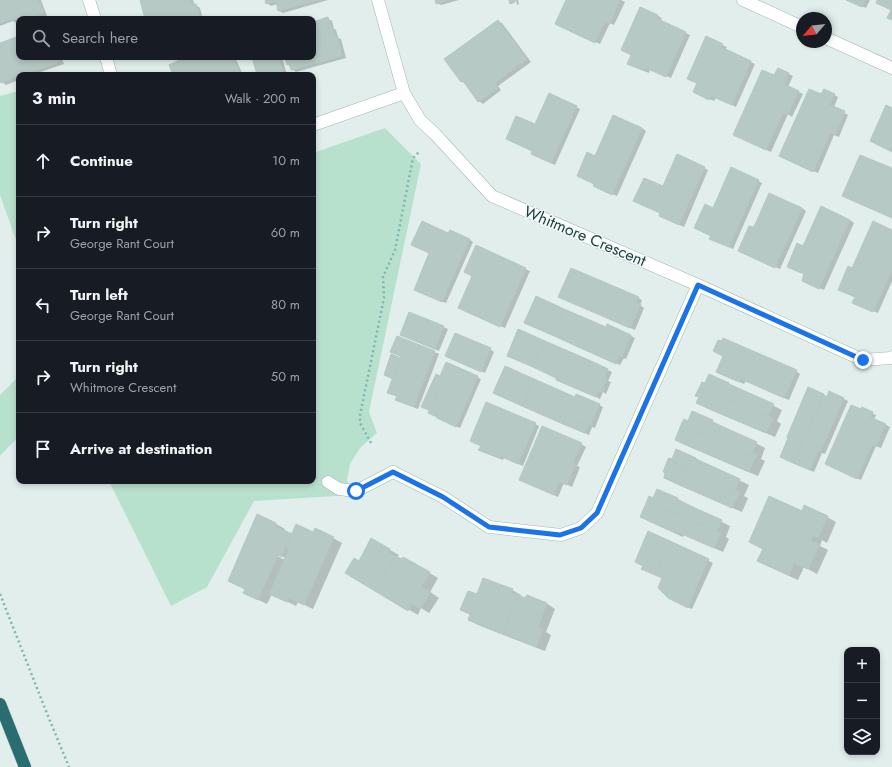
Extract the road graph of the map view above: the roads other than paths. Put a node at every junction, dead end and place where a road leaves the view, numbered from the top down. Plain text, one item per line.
1 (89, 0) edge
2 (378, 0) edge
3 (743, 0) edge
4 (93, 16) edge
5 (796, 24) edge
6 (832, 41) edge
7 (107, 60) edge
8 (892, 68) edge
9 (110, 72) edge
10 (404, 92) junction
11 (316, 124) edge
12 (698, 285) junction
13 (892, 357) edge
14 (328, 482) dead end
15 (0, 704) edge
16 (25, 767) edge

1 - 4 street
2 - 10 street, Whitmore Crescent
3 - 5 street
6 - 8 street
7 - 9 street
10 - 11 street
10 - 12 street, Whitmore Crescent
12 - 13 street, Whitmore Crescent
12 - 14 street
15 - 16 highway

